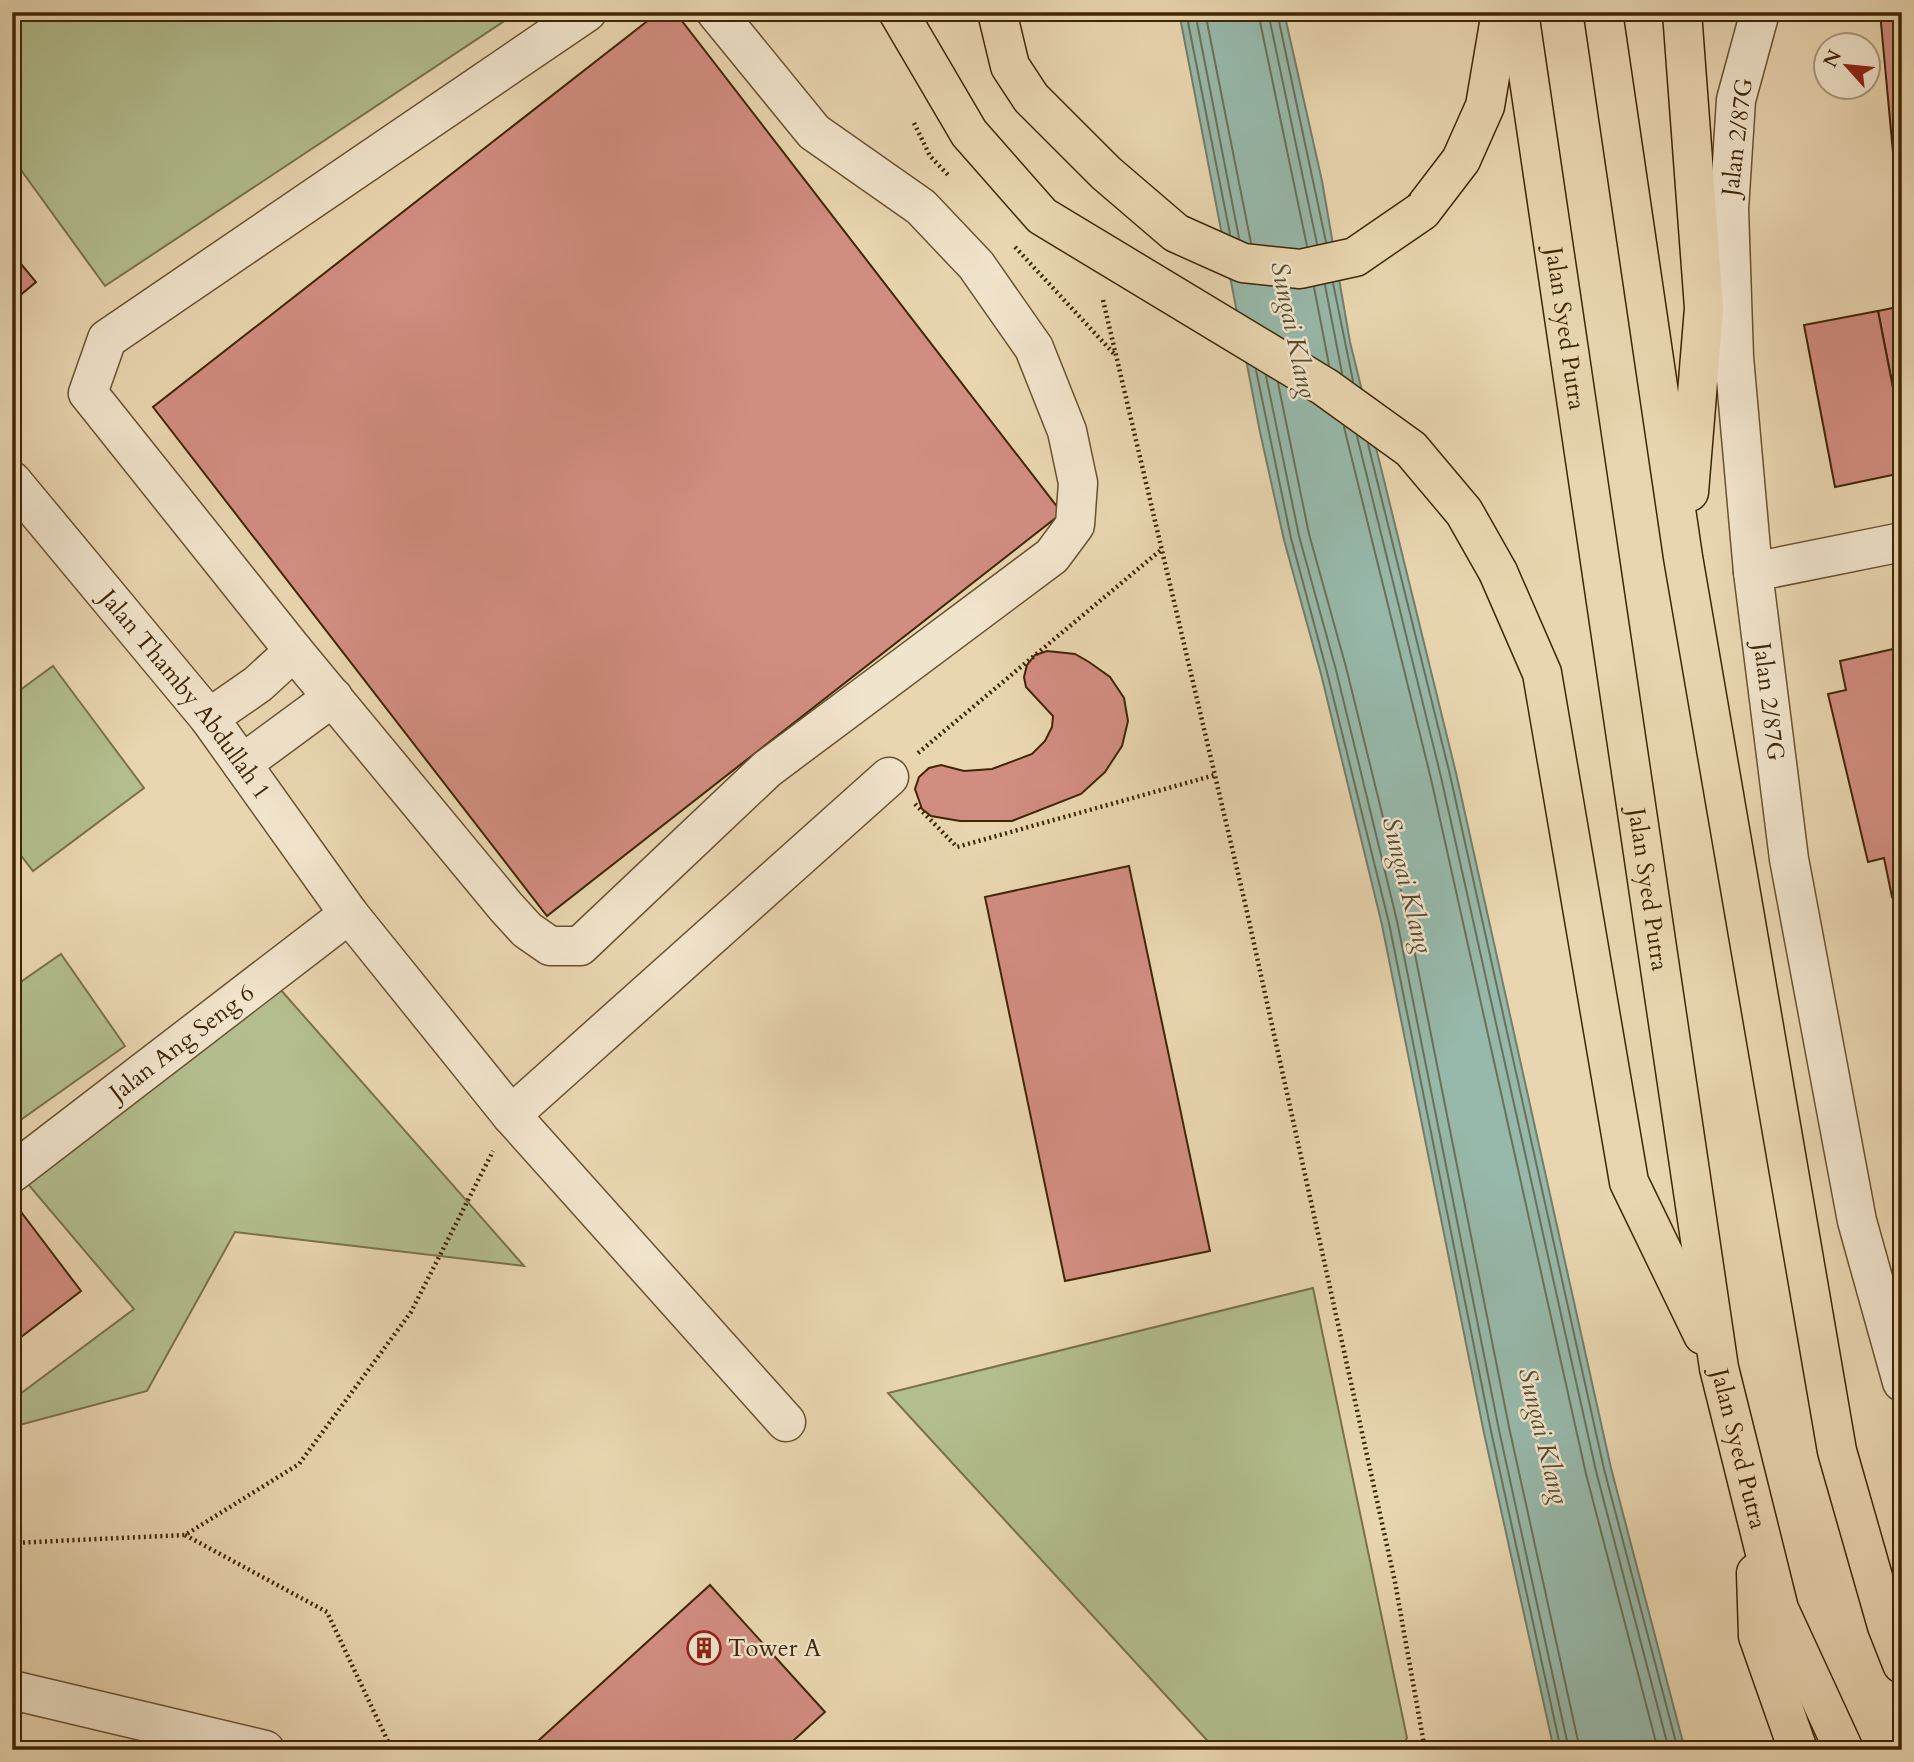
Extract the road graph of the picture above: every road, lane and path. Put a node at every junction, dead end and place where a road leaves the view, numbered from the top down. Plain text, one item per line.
1 (587, 12) edge
2 (716, 12) edge
3 (898, 12) edge
4 (997, 12) edge
5 (1501, 12) edge
6 (1519, 12) edge
7 (1603, 12) edge
8 (1617, 12) edge
9 (1682, 12) edge
10 (1760, 12) edge
11 (1632, 211) junction
12 (1100, 286) dead end
13 (12, 481) edge
14 (1902, 542) edge
15 (1162, 549) junction
16 (1684, 557) junction
17 (1753, 572) junction
18 (294, 651) junction
19 (333, 697) junction
20 (209, 718) junction
21 (242, 764) junction
22 (1215, 775) junction
23 (889, 777) junction
24 (349, 914) junction
25 (511, 1115) junction
26 (12, 1173) edge
27 (1719, 1368) junction
28 (1902, 1382) edge
29 (786, 1422) dead end
30 (1755, 1513) junction
31 (185, 1535) junction
32 (12, 1543) edge
33 (1902, 1664) edge
34 (12, 1690) edge
35 (1424, 1748) edge
36 (265, 1750) edge
37 (392, 1750) edge
38 (1798, 1750) edge
39 (1844, 1750) edge

1 - 18 street
2 - 19 street
3 - 27 main road, bridge
4 - 5 main road, bridge
6 - 27 main road, Jalan Syed Putra
7 - 11 main road
8 - 11 main road
9 - 16 main road
10 - 17 street, Jalan 2/87G
11 - 16 main road
12 - 15 path
13 - 20 street, Jalan Thamby Abdullah 1
14 - 17 street
15 - 22 path
15 - 23 path
16 - 33 main road
17 - 28 street, Jalan 2/87G
18 - 19 street
18 - 20 street
19 - 21 street
20 - 21 street, Jalan Thamby Abdullah 1
21 - 24 street, Jalan Thamby Abdullah 1
22 - 23 path
22 - 35 path
23 - 25 street
24 - 25 street, Jalan Thamby Abdullah 1
24 - 26 street, Jalan Ang Seng 6
25 - 29 street, Jalan Thamby Abdullah 1
25 - 31 path
27 - 30 main road, Jalan Syed Putra
30 - 38 main road
30 - 39 main road, Jalan Syed Putra
31 - 32 path
31 - 37 path
34 - 36 street

